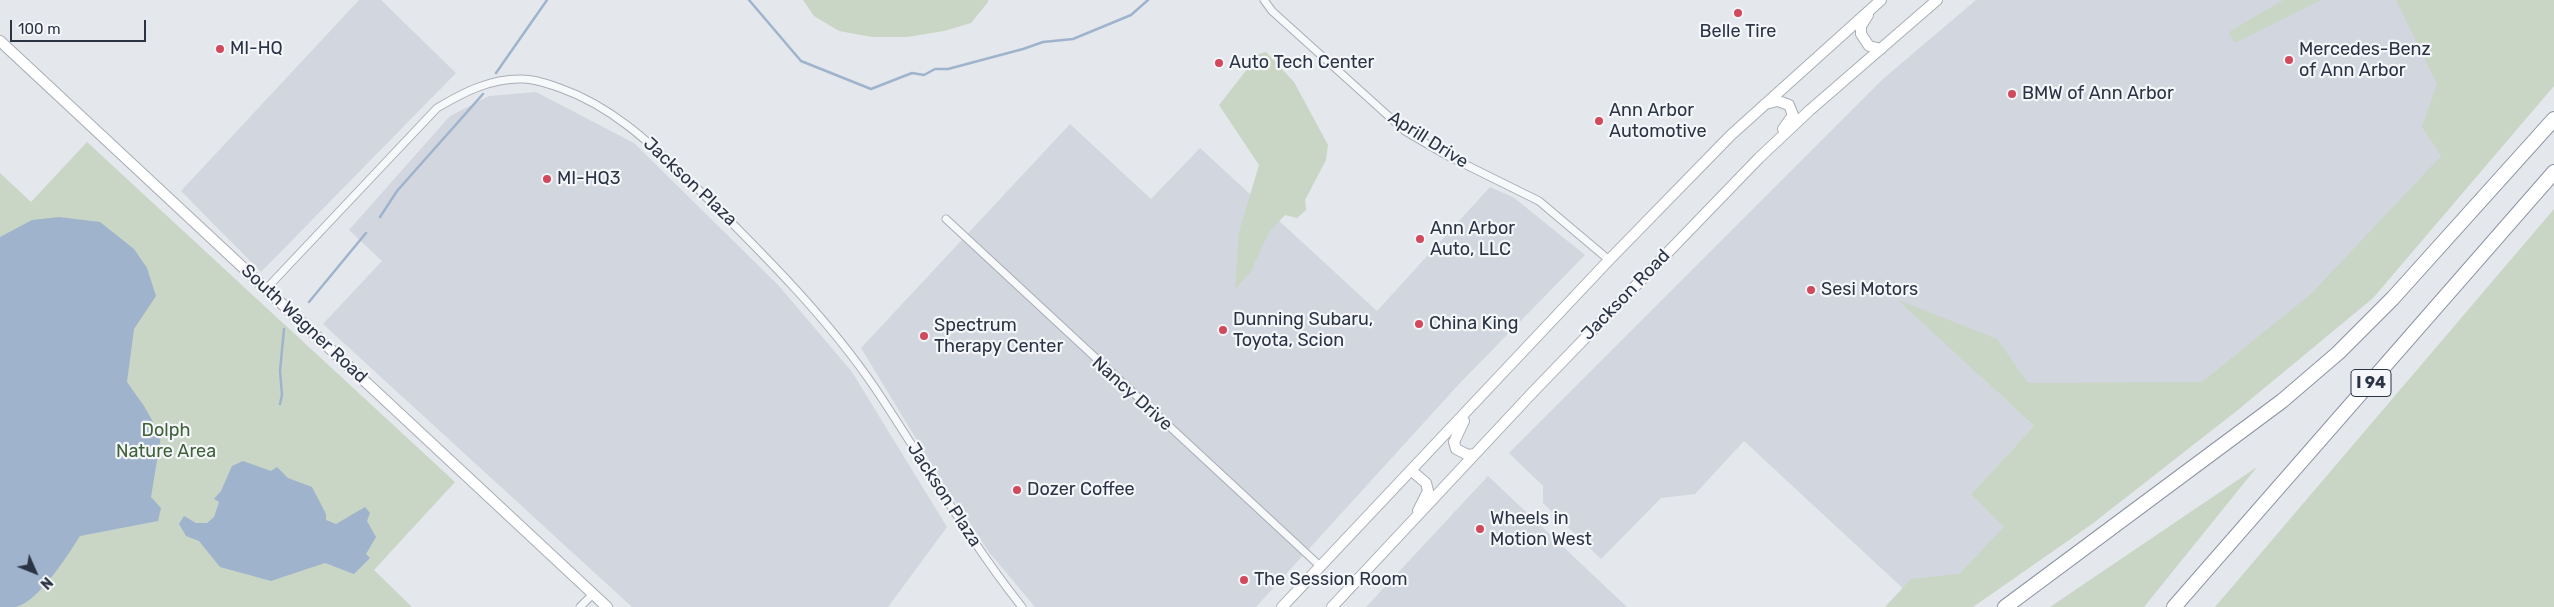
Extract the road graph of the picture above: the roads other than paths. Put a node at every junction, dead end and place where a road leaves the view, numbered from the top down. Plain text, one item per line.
1 (1264, 0) edge
2 (1881, 0) edge
3 (1937, 0) edge
4 (1872, 7) junction
5 (0, 41) edge
6 (1881, 49) junction
7 (1764, 104) junction
8 (2554, 119) edge
9 (1759, 158) junction
10 (2554, 172) edge
11 (946, 219) dead end
12 (1609, 260) junction
13 (266, 289) junction
14 (1473, 405) junction
15 (1475, 454) junction
16 (1412, 471) junction
17 (1410, 525) junction
18 (1320, 566) junction
19 (2023, 593) junction
20 (593, 594) junction
21 (580, 607) edge
22 (607, 607) edge
23 (1022, 607) edge
24 (1282, 607) edge
25 (1332, 607) edge
26 (2000, 607) edge
27 (2005, 607) edge
28 (2176, 607) edge

1 - 12 street, Aprill Drive
2 - 4 main road, Jackson Road
3 - 6 main road, Jackson Road
4 - 6 main road
4 - 7 main road, Jackson Road
5 - 13 main road, South Wagner Road
6 - 9 main road, Jackson Road
7 - 9 main road
7 - 12 main road, Jackson Road
8 - 19 highway, I 94
9 - 15 main road, Jackson Road
10 - 28 highway, I 94
11 - 18 street, Nancy Drive
12 - 14 main road, Jackson Road
13 - 20 main road, South Wagner Road
13 - 23 street, Jackson Plaza
14 - 15 main road
14 - 16 main road, Jackson Road
15 - 17 main road, Jackson Road
16 - 17 main road
16 - 18 main road, Jackson Road
17 - 25 main road, Jackson Road
18 - 24 main road, Jackson Road
19 - 26 highway, I 94
19 - 27 highway
20 - 21 street
20 - 22 main road, South Wagner Road

